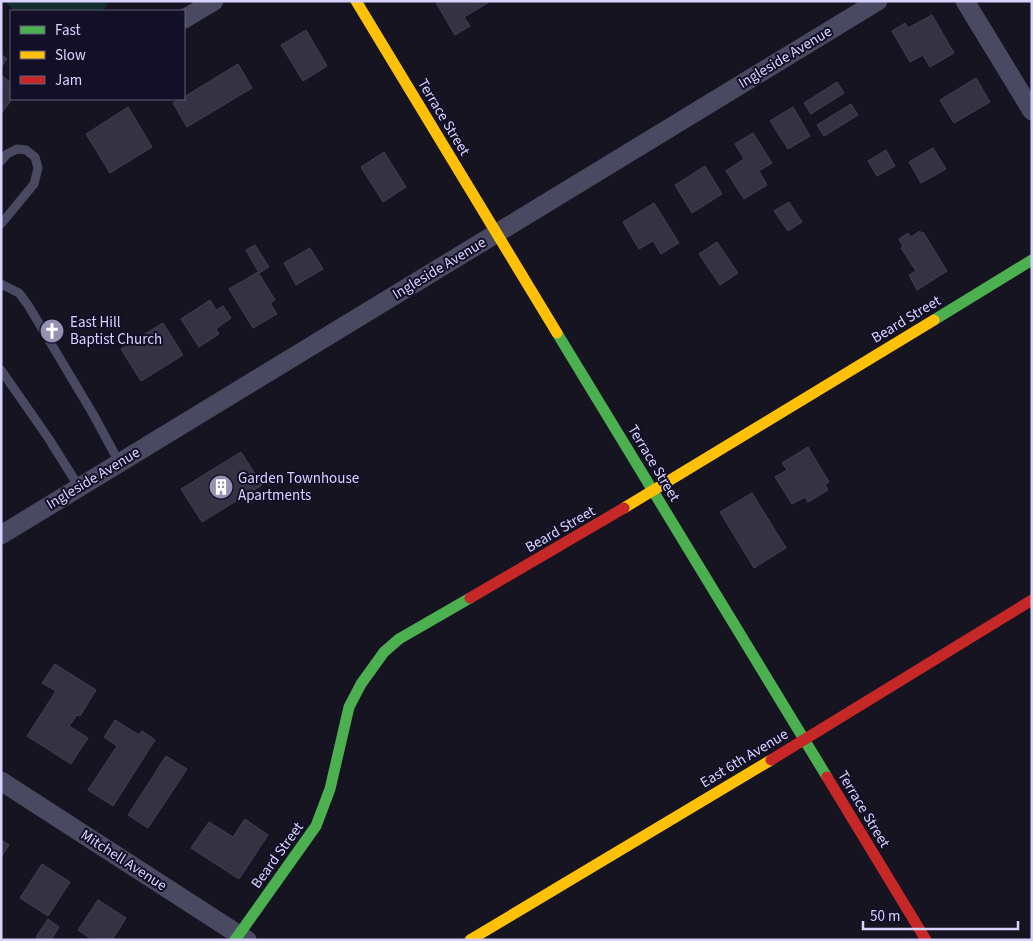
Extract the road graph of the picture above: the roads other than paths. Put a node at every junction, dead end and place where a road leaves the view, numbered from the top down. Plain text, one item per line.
1 (214, 1) edge
2 (356, 1) edge
3 (878, 1) edge
4 (965, 1) edge
5 (185, 18) edge
6 (1032, 110) edge
7 (1, 161) edge
8 (1, 224) edge
9 (497, 233) junction
10 (1032, 260) edge
11 (1, 284) edge
12 (1, 370) edge
13 (119, 462) junction
14 (79, 487) junction
15 (654, 491) junction
16 (1, 535) edge
17 (1032, 600) edge
18 (805, 740) junction
19 (1, 781) edge
20 (240, 938) edge
21 (470, 940) edge
22 (926, 940) edge

1 - 5 street
2 - 9 street, Terrace Street
3 - 9 street, Ingleside Avenue
4 - 6 street
7 - 8 lane
9 - 13 street, Ingleside Avenue
9 - 15 street, Terrace Street
10 - 15 street, Beard Street
11 - 13 lane
12 - 14 lane
13 - 14 street, Ingleside Avenue
14 - 16 street, Ingleside Avenue
15 - 18 street, Terrace Street
15 - 20 street, Beard Street
17 - 18 street, East 6th Avenue
18 - 21 street, East 6th Avenue
18 - 22 street, Terrace Street
19 - 20 street, Mitchell Avenue

